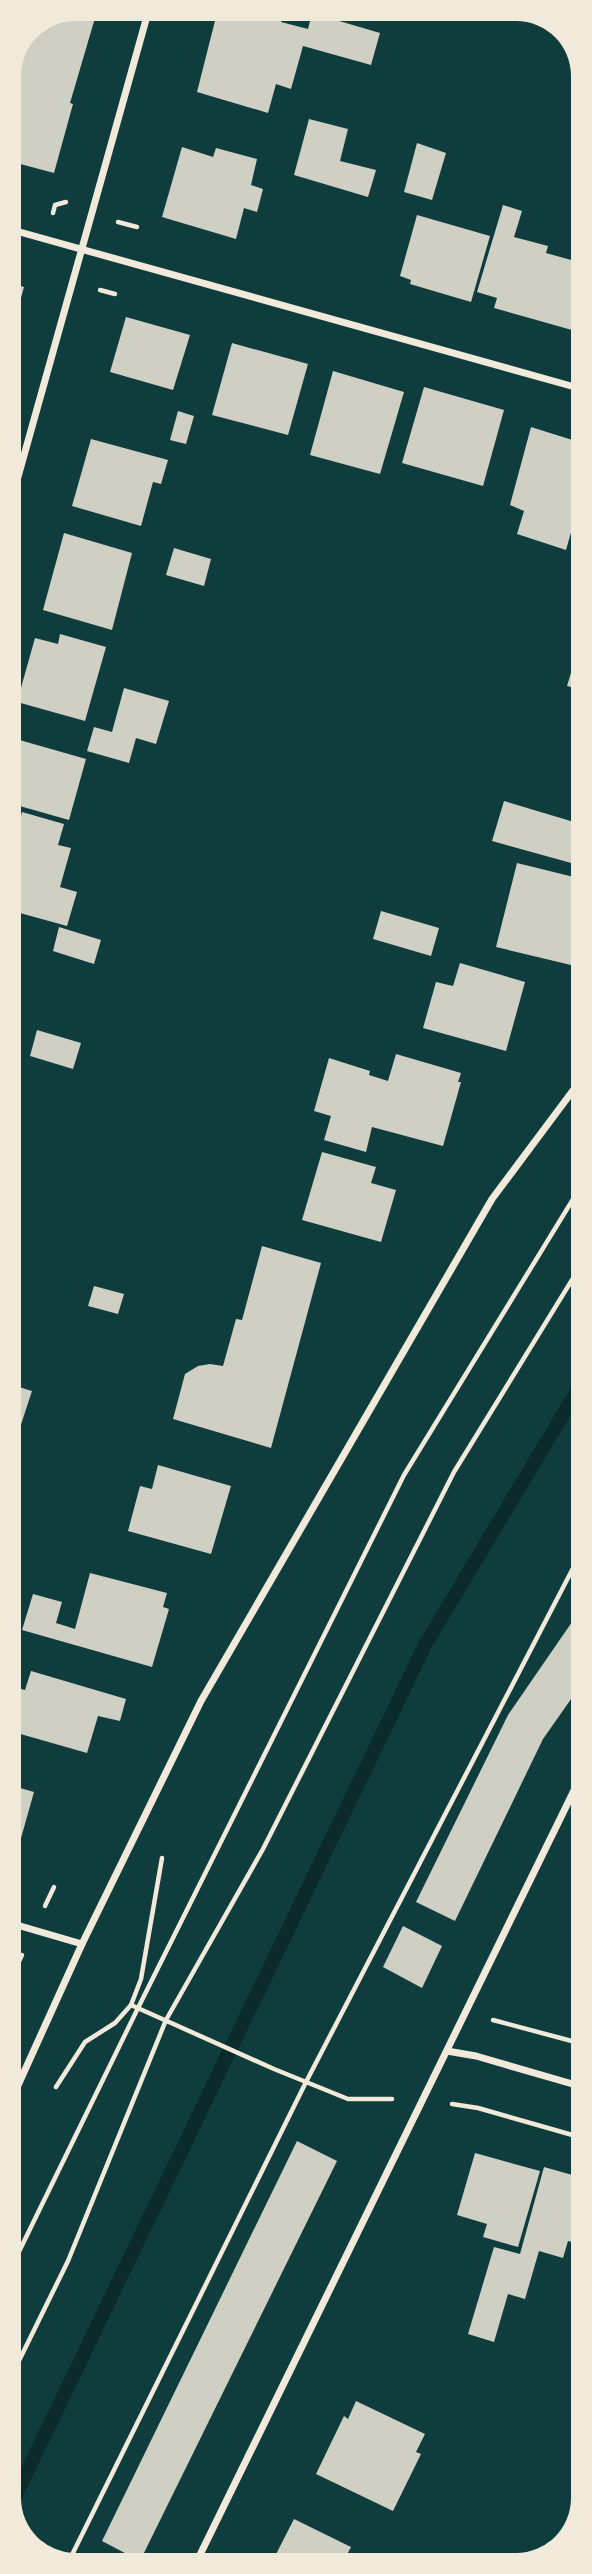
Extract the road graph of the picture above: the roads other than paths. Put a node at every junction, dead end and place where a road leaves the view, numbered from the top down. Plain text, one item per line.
1 (146, 21) edge
2 (21, 232) edge
3 (82, 248) junction
4 (571, 386) edge
5 (21, 466) edge
6 (571, 1093) edge
7 (571, 1797) edge
8 (21, 1926) edge
9 (82, 1944) junction
10 (447, 2051) junction
11 (21, 2079) edge
12 (571, 2084) edge
13 (200, 2553) edge

1 - 3 street
2 - 3 street
3 - 4 street
3 - 5 street
6 - 9 street
7 - 10 street
8 - 9 street
9 - 11 street
10 - 12 street
10 - 13 street

